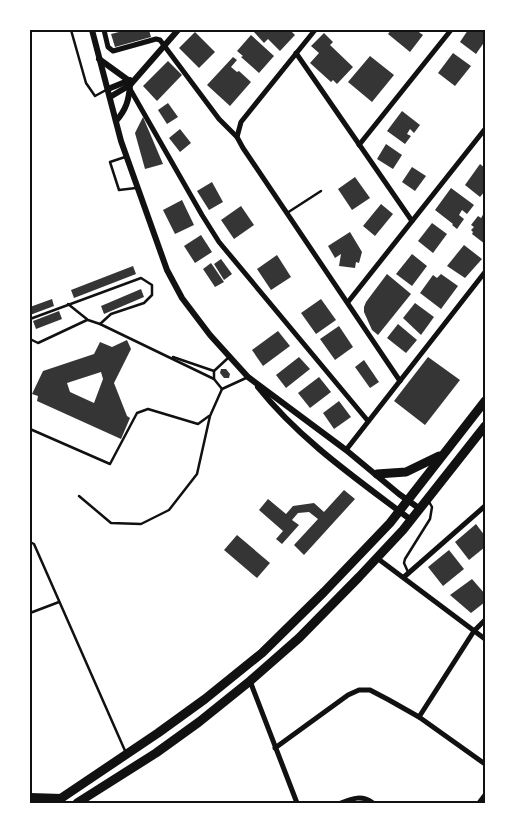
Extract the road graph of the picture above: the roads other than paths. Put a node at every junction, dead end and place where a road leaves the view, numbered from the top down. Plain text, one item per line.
1 (71, 30) edge
2 (92, 30) edge
3 (104, 30) edge
4 (178, 30) edge
5 (315, 30) edge
6 (451, 30) edge
7 (165, 45) junction
8 (296, 52) junction
9 (99, 59) junction
10 (130, 84) junction
11 (108, 89) junction
12 (110, 97) junction
13 (116, 121) junction
14 (485, 129) edge
15 (237, 136) junction
16 (360, 145) junction
17 (126, 156) junction
18 (137, 188) junction
19 (322, 191) dead end
20 (286, 213) junction
21 (412, 222) junction
22 (485, 272) edge
23 (348, 302) junction
24 (68, 304) junction
25 (30, 319) edge
26 (88, 320) junction
27 (100, 324) junction
28 (30, 339) edge
29 (161, 353) junction
30 (230, 357) junction
31 (214, 371) junction
32 (248, 377) junction
33 (214, 379) junction
34 (400, 381) junction
35 (254, 382) junction
36 (222, 389) junction
37 (485, 401) edge
38 (210, 416) junction
39 (368, 421) junction
40 (485, 426) edge
41 (30, 429) edge
42 (346, 450) junction
43 (442, 454) junction
44 (377, 474) junction
45 (79, 496) dead end
46 (428, 499) junction
47 (408, 500) junction
48 (485, 506) edge
49 (420, 509) junction
50 (400, 511) junction
51 (411, 520) junction
52 (30, 542) edge
53 (377, 558) junction
54 (408, 572) junction
55 (404, 577) junction
56 (59, 602) junction
57 (30, 613) edge
58 (485, 620) edge
59 (474, 631) junction
60 (485, 639) edge
61 (250, 681) junction
62 (419, 717) junction
63 (275, 748) junction
64 (127, 754) junction
65 (485, 764) edge
66 (485, 795) edge
67 (30, 798) edge
68 (58, 800) edge
69 (78, 803) edge
70 (297, 803) edge
71 (341, 803) edge
72 (373, 803) edge
73 (480, 803) edge

1 - 11 lane
2 - 9 street
3 - 7 street
4 - 7 street
5 - 8 street
6 - 16 street
7 - 10 street
7 - 15 street
8 - 15 street
8 - 16 street
9 - 10 street
9 - 11 street
10 - 11 street
10 - 12 street
10 - 13 street
10 - 39 street
11 - 12 street
12 - 13 street
13 - 17 street
14 - 21 street
15 - 20 street
16 - 21 street
17 - 18 street
17 - 18 lane
18 - 30 street
19 - 20 lane
20 - 23 street
21 - 23 street
22 - 34 street
23 - 34 street
24 - 25 lane
24 - 26 lane
24 - 27 lane
26 - 27 lane
26 - 28 lane
27 - 29 lane
29 - 31 lane
29 - 33 lane
30 - 31 lane
30 - 32 street
31 - 33 lane
32 - 35 street
32 - 36 lane
33 - 36 lane
34 - 39 street
35 - 42 street
35 - 50 street
36 - 38 lane
37 - 43 main road
38 - 41 lane
38 - 45 lane
39 - 42 street
40 - 46 main road
42 - 44 street
43 - 44 main road
43 - 47 main road
44 - 47 street
46 - 49 main road
46 - 54 lane
47 - 49 street
47 - 50 main road
48 - 54 street
49 - 51 main road
50 - 51 street
50 - 64 main road
51 - 53 main road
52 - 56 lane
53 - 55 street
53 - 61 main road
54 - 55 street
55 - 59 street
56 - 57 lane
56 - 64 lane
58 - 59 street
59 - 60 street
59 - 62 street
61 - 63 street
61 - 69 main road
62 - 63 street
62 - 65 street
63 - 70 street
64 - 68 main road
66 - 73 street
67 - 68 main road
71 - 72 street

